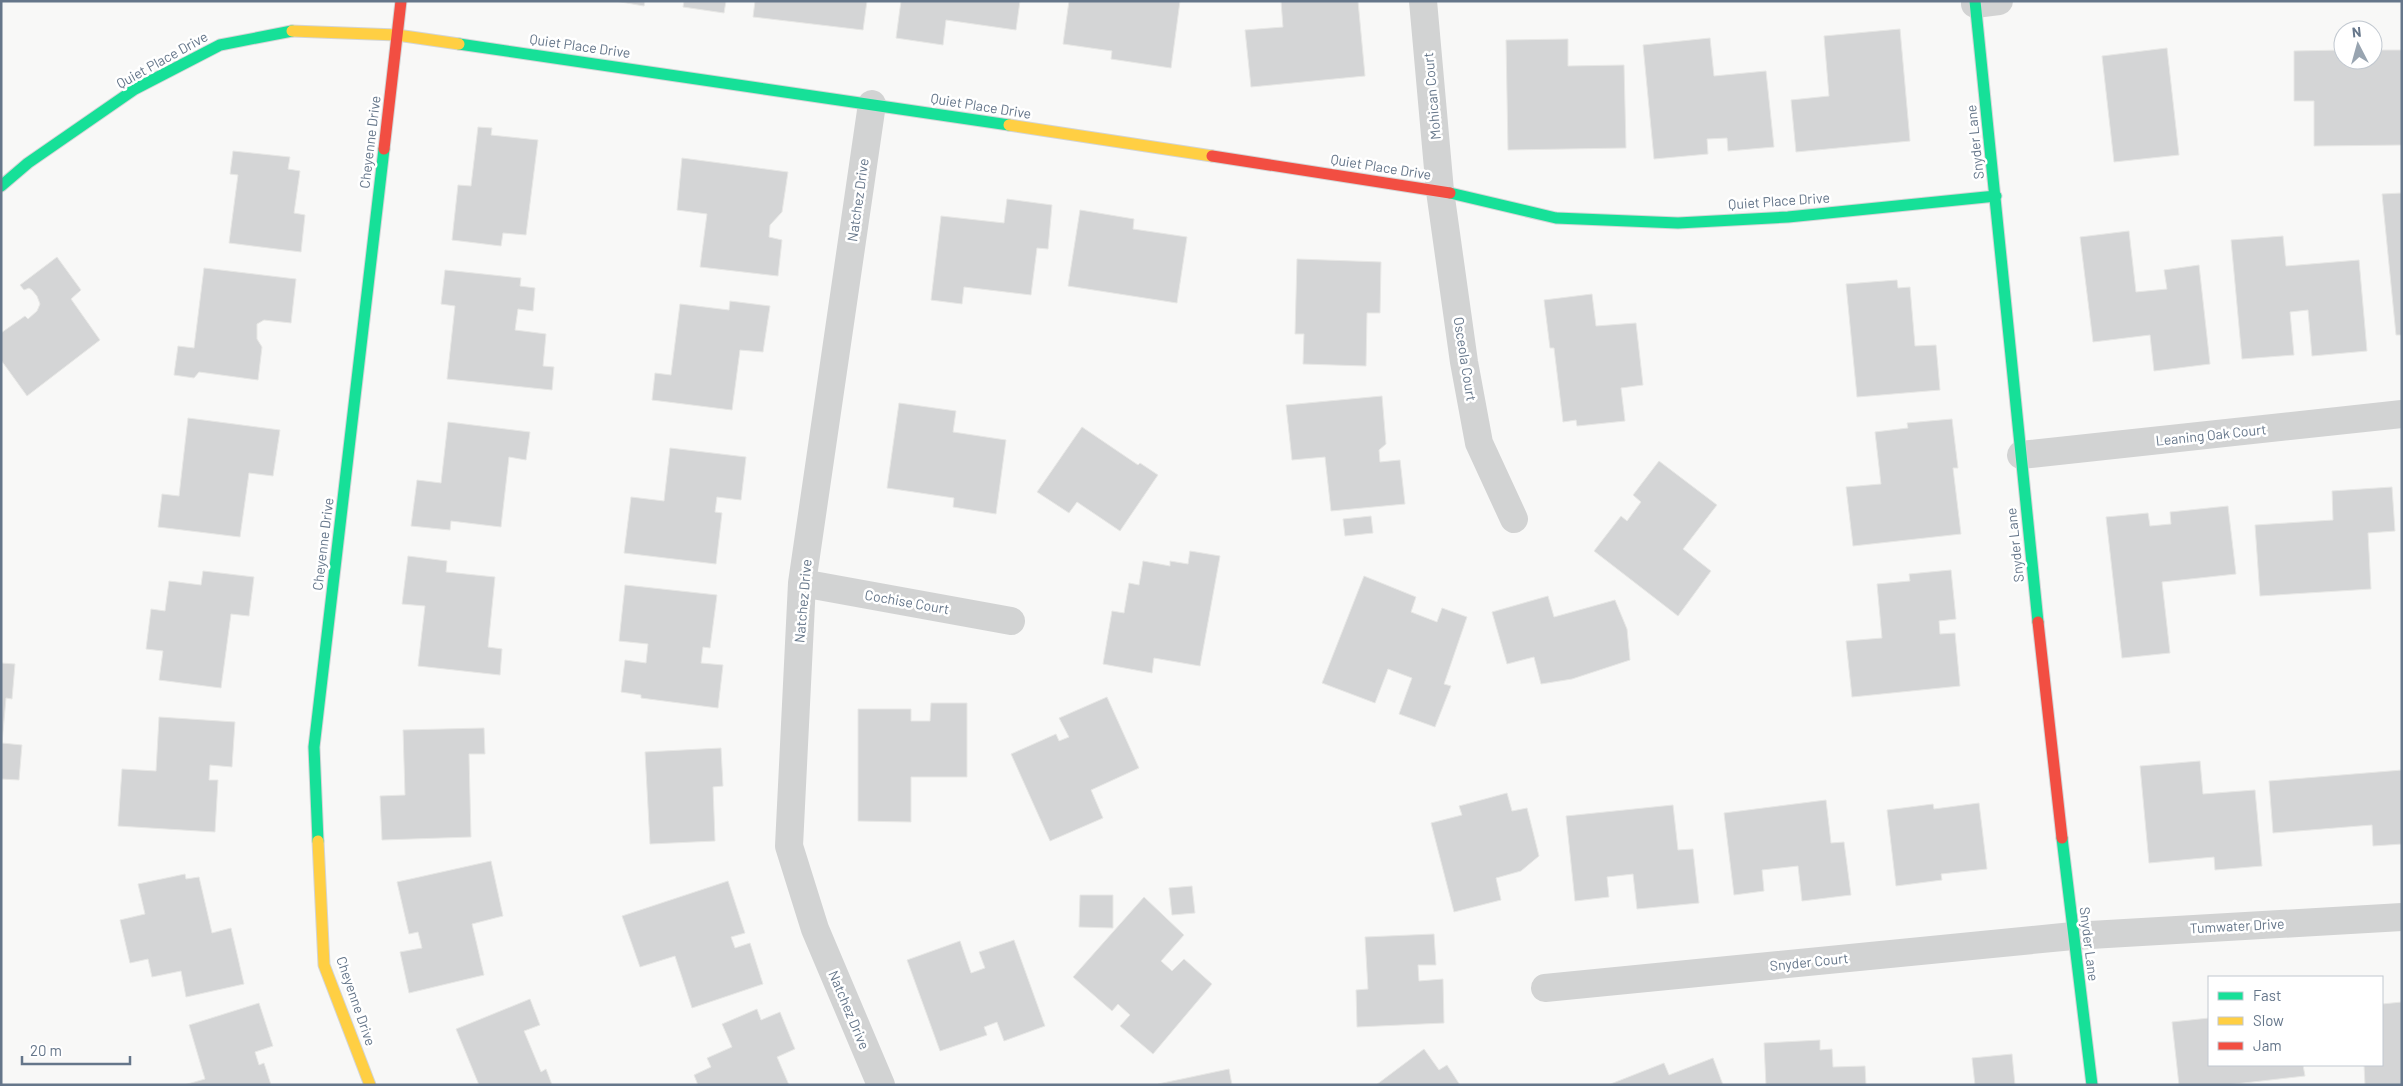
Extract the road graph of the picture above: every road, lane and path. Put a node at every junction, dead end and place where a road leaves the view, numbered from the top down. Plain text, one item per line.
1 (401, 1) edge
2 (1423, 1) edge
3 (1983, 2) edge
4 (397, 35) junction
5 (872, 104) junction
6 (1, 186) edge
7 (1440, 191) junction
8 (1996, 196) junction
9 (2402, 414) edge
10 (2021, 455) junction
11 (1514, 519) dead end
12 (802, 583) junction
13 (1011, 621) dead end
14 (2402, 916) edge
15 (2072, 936) junction
16 (1544, 988) dead end
17 (370, 1085) edge
18 (881, 1085) edge
19 (2092, 1085) edge

1 - 4 street, Cheyenne Drive
2 - 7 street, Mohican Court
3 - 8 street, Snyder Lane
4 - 5 street, Quiet Place Drive
4 - 6 street, Quiet Place Drive
4 - 17 street, Cheyenne Drive
5 - 7 street, Quiet Place Drive
5 - 12 street, Natchez Drive
7 - 8 street, Quiet Place Drive
7 - 11 street, Osceola Court
8 - 10 street, Snyder Lane
9 - 10 street, Leaning Oak Court
10 - 15 street, Snyder Lane
12 - 13 street, Cochise Court
12 - 18 street, Natchez Drive
14 - 15 street, Tumwater Drive
15 - 16 street, Snyder Court
15 - 19 street, Snyder Lane

